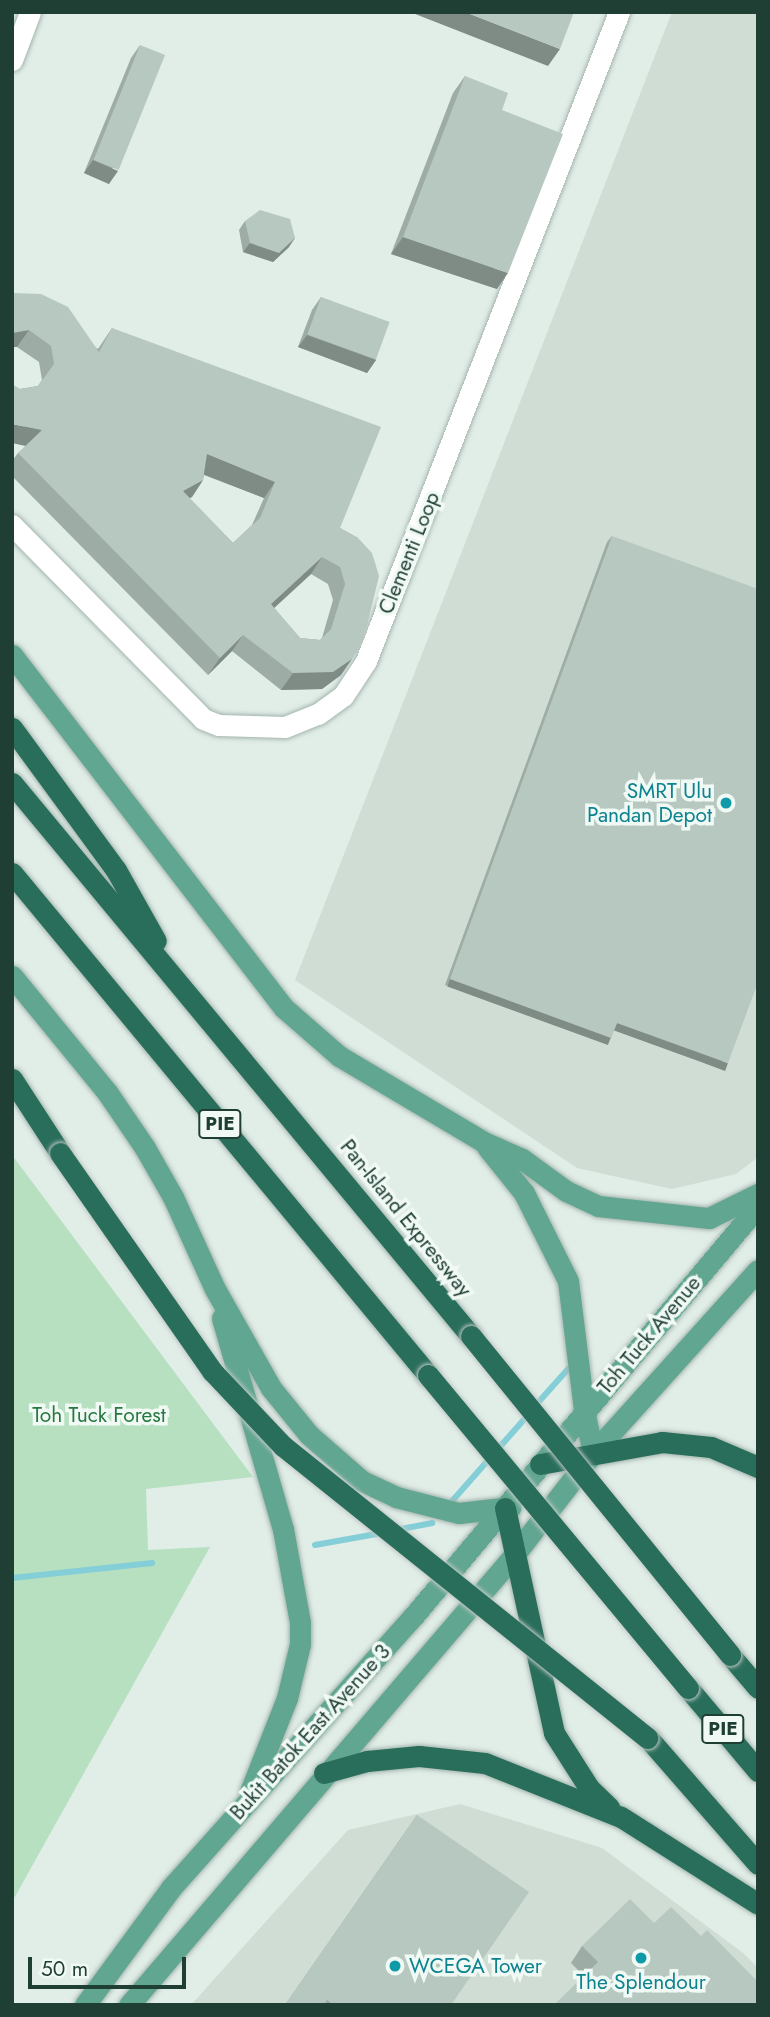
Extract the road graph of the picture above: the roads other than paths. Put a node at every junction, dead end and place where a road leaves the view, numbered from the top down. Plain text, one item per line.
1 (30, 12) edge
2 (619, 12) edge
3 (12, 61) edge
4 (12, 525) edge
5 (12, 655) edge
6 (12, 728) edge
7 (12, 783) edge
8 (12, 873) edge
9 (169, 971) junction
10 (12, 976) edge
11 (12, 1079) edge
12 (484, 1142) junction
13 (758, 1194) edge
14 (758, 1206) edge
15 (758, 1270) edge
16 (215, 1289) junction
17 (583, 1410) junction
18 (593, 1453) junction
19 (540, 1464) junction
20 (758, 1467) edge
21 (563, 1491) junction
22 (505, 1508) junction
23 (515, 1554) junction
24 (758, 1688) edge
25 (758, 1771) edge
26 (324, 1773) junction
27 (246, 1802) junction
28 (621, 1817) junction
29 (758, 1864) edge
30 (758, 1904) edge
31 (85, 2005) edge
32 (129, 2005) edge

1 - 3 street
2 - 4 street, Clementi Loop
5 - 12 main road
6 - 9 highway
7 - 9 highway, Pan-Island Expressway / PIE
8 - 25 highway, PIE, bridge
9 - 24 highway, Pan-Island Expressway / PIE, bridge
10 - 16 main road
11 - 29 highway, bridge
12 - 13 main road
12 - 17 main road
14 - 17 main road, Toh Tuck Avenue
15 - 18 main road, Toh Tuck Avenue
16 - 22 main road
16 - 27 main road
17 - 18 main road
17 - 19 main road, Toh Tuck Avenue
18 - 19 highway
18 - 20 highway
18 - 21 main road, Toh Tuck Avenue
19 - 22 main road, Bukit Batok East Avenue 3
21 - 22 main road
21 - 23 main road, Bukit Batok East Avenue 3
22 - 23 highway
22 - 27 main road, Bukit Batok East Avenue 3
23 - 26 main road, Bukit Batok East Avenue 3
23 - 28 highway
26 - 28 highway
26 - 32 main road, Bukit Batok East Avenue 3
27 - 31 main road, Bukit Batok East Avenue 3
28 - 30 highway

